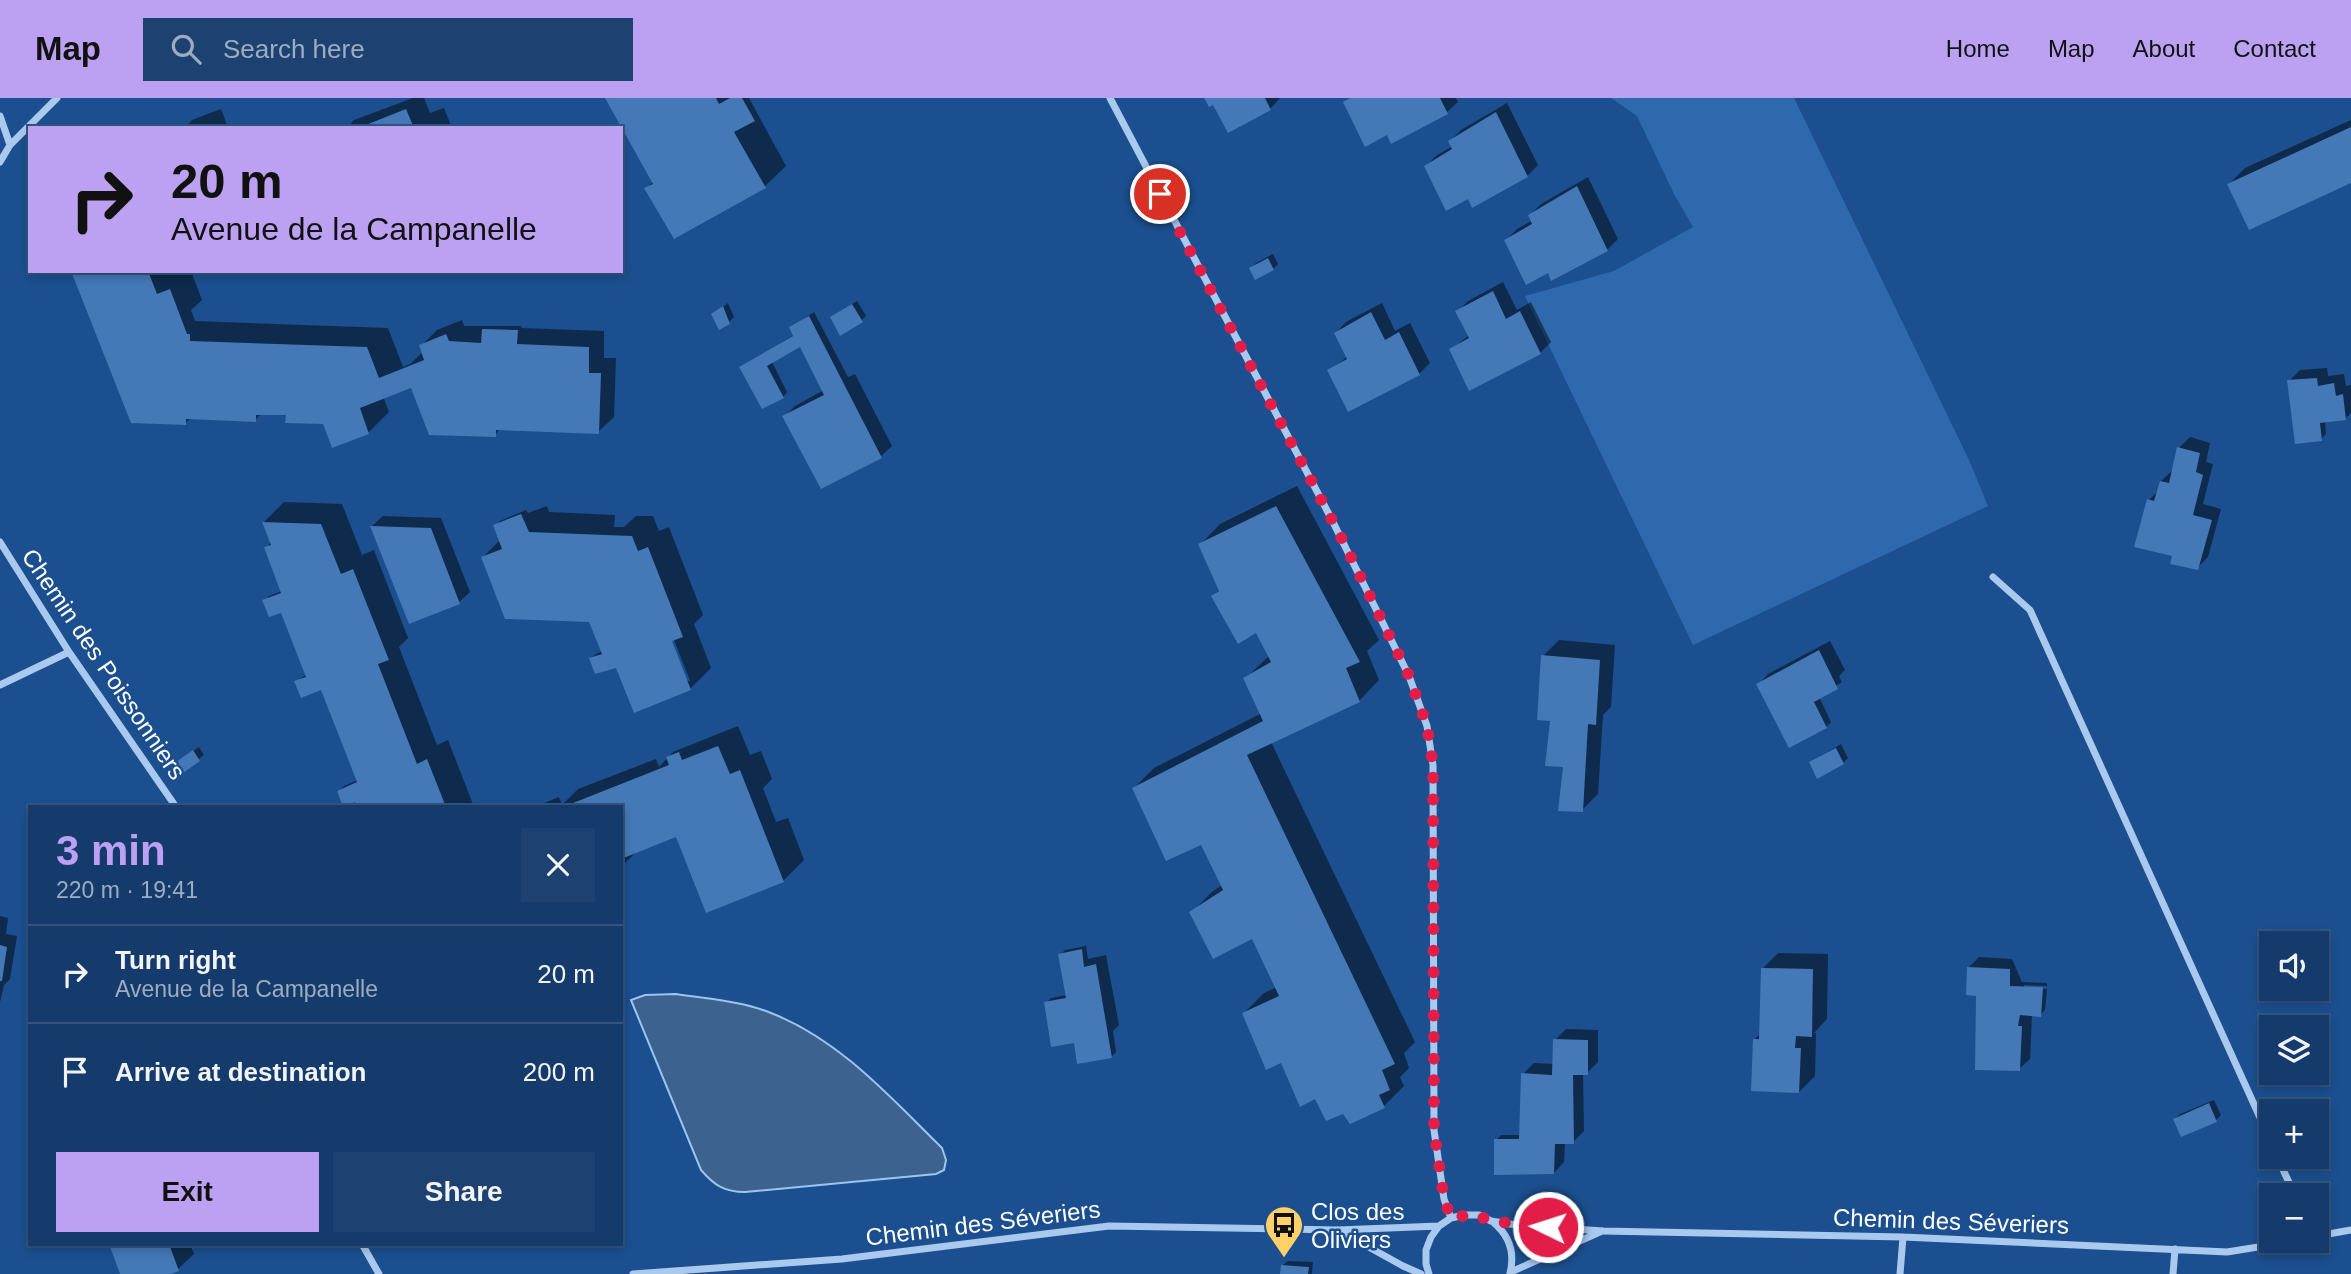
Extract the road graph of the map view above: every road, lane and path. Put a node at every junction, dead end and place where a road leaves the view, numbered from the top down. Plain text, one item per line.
1 (57, 98) edge
2 (1110, 98) edge
3 (0, 116) edge
4 (29, 126) edge
5 (28, 127) edge
6 (10, 145) junction
7 (0, 162) edge
8 (0, 542) edge
9 (1993, 578) dead end
10 (69, 652) junction
11 (0, 685) edge
12 (175, 805) edge
13 (2259, 1115) edge
14 (1451, 1218) junction
15 (1491, 1221) junction
16 (1440, 1226) junction
17 (1338, 1230) junction
18 (2351, 1230) edge
19 (1603, 1231) junction
20 (2329, 1234) edge
21 (1903, 1237) junction
22 (363, 1246) edge
23 (2259, 1247) edge
24 (2175, 1250) junction
25 (1510, 1273) edge
26 (379, 1274) edge
27 (633, 1274) edge
28 (1421, 1274) edge
29 (1429, 1274) edge
30 (1900, 1274) edge
31 (2173, 1274) edge

1 - 4 street
2 - 14 street
3 - 6 street
5 - 6 street
6 - 7 street
8 - 10 street, Chemin des Poissonniers
9 - 13 street
10 - 11 street
10 - 12 street, Chemin des Poissonniers
14 - 15 street, Chemin des Séveriers
14 - 16 street
15 - 19 street, Chemin des Séveriers
15 - 25 street, Chemin des Séveriers
16 - 17 street, Chemin des Séveriers
16 - 29 street
17 - 27 street, Chemin des Séveriers
17 - 28 street, Chemin des Séveriers
18 - 20 street
19 - 21 street, Chemin des Séveriers
19 - 25 street, Chemin des Séveriers
21 - 24 street, Chemin des Séveriers
21 - 30 street
22 - 26 street
23 - 24 street, Chemin des Séveriers
24 - 31 street

